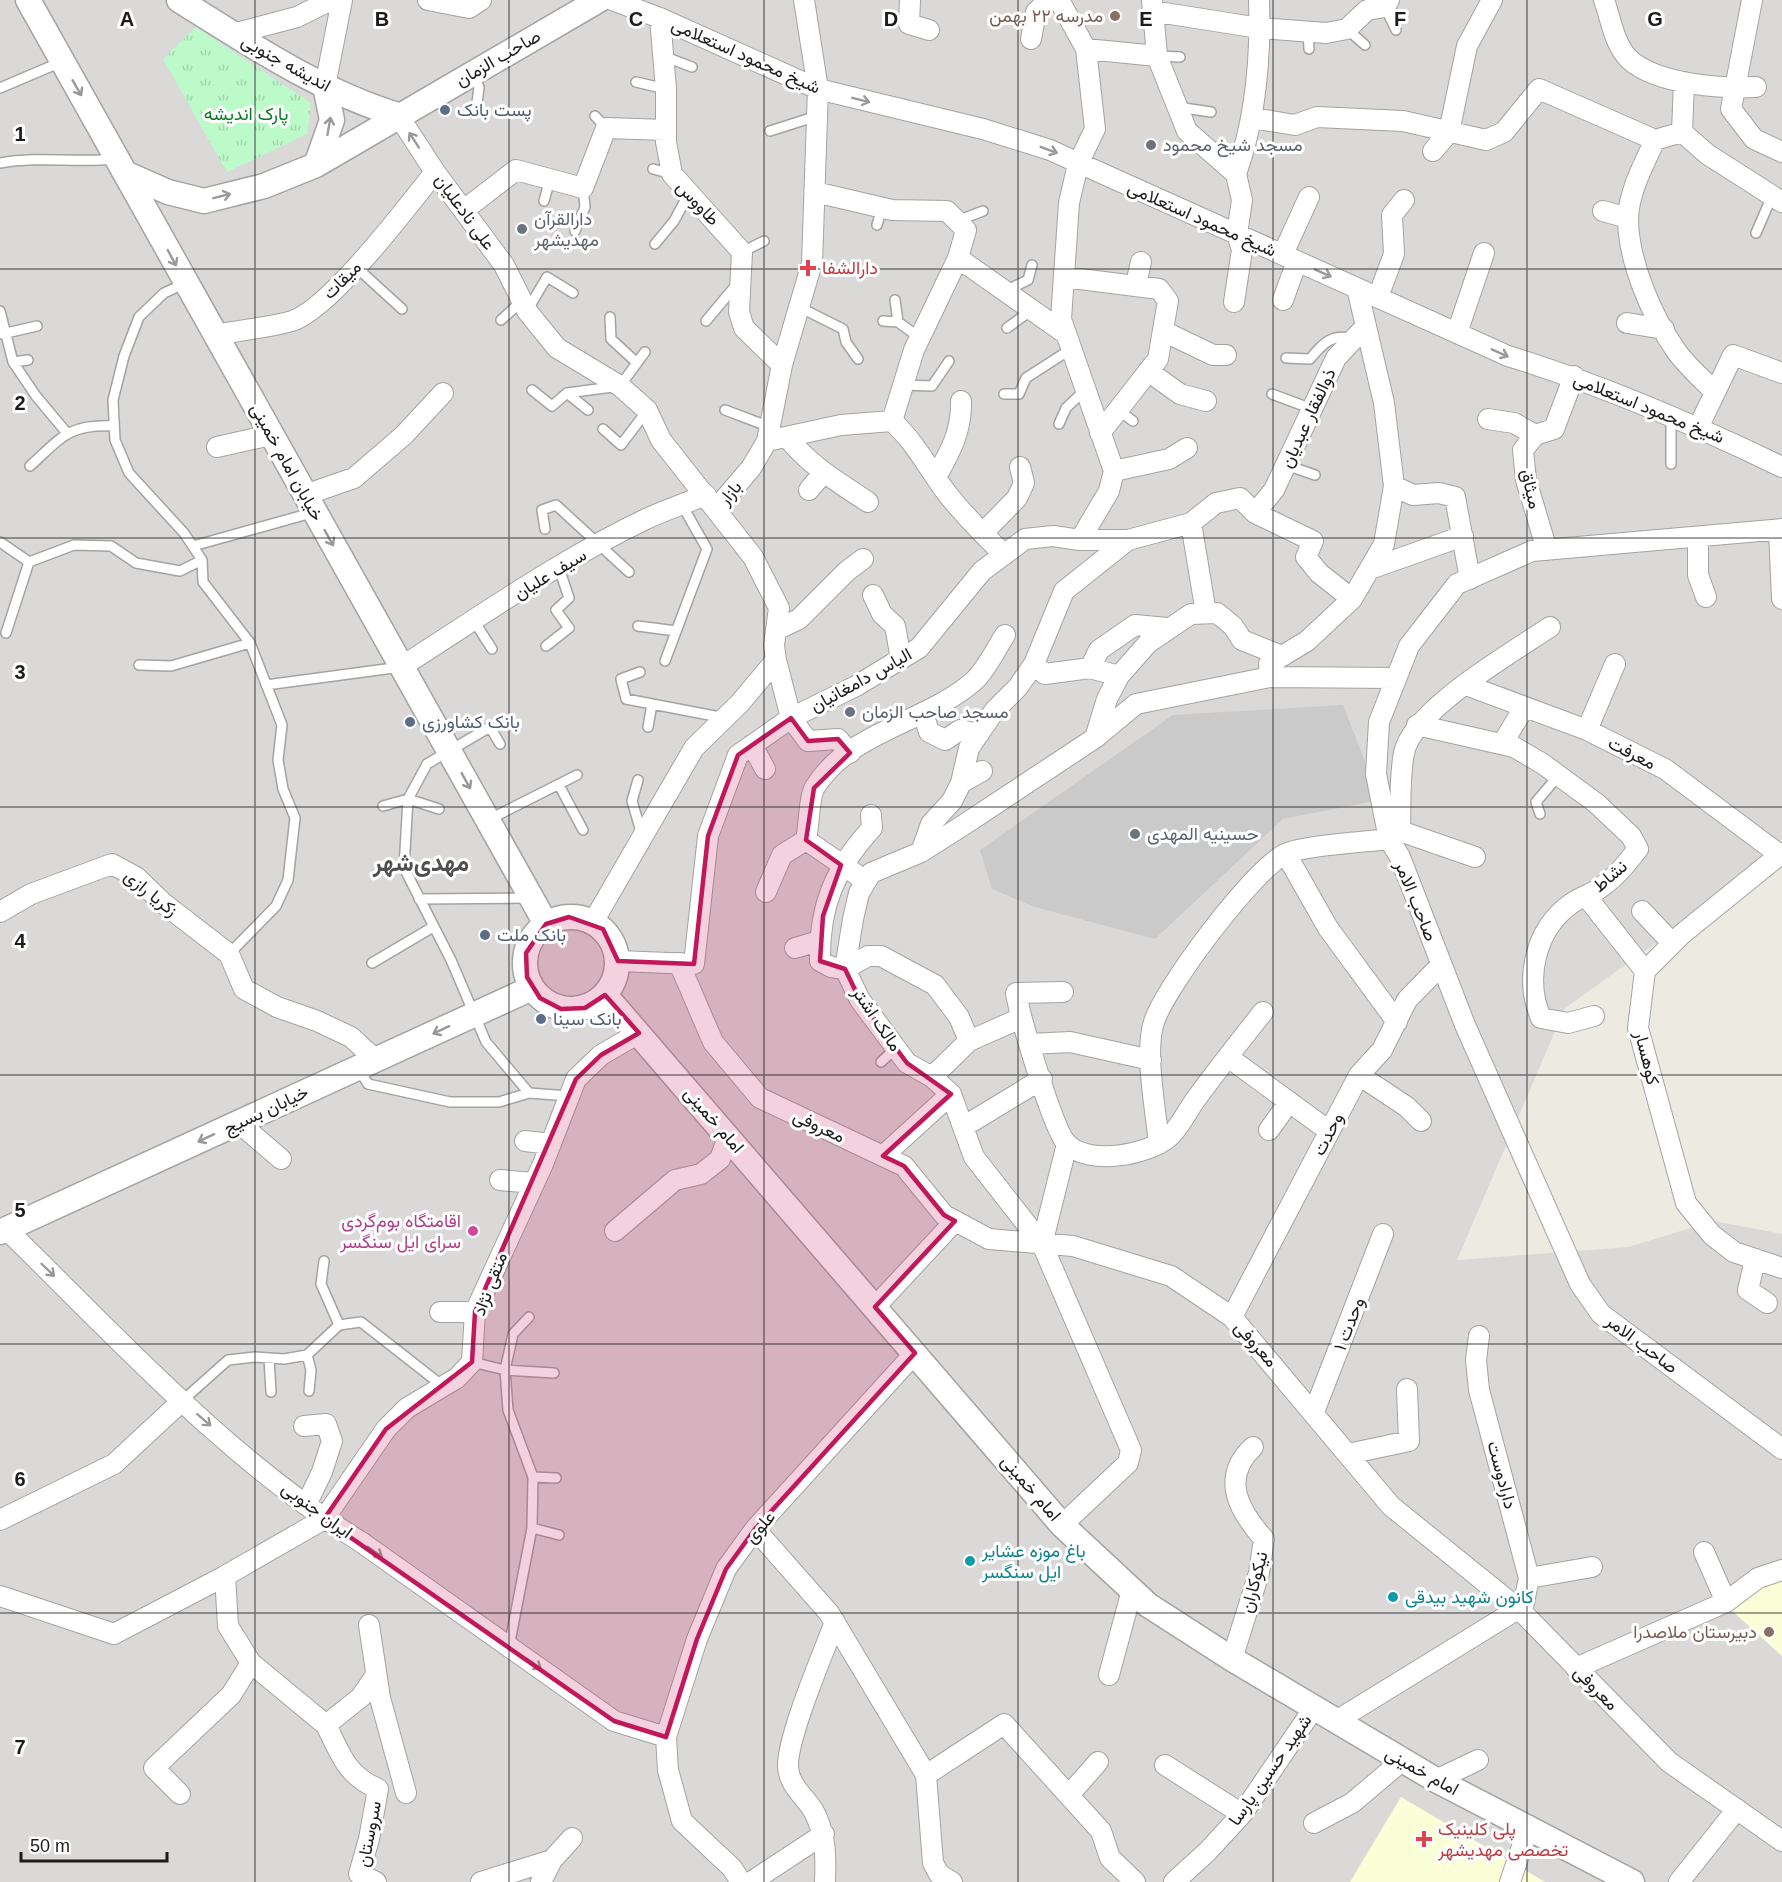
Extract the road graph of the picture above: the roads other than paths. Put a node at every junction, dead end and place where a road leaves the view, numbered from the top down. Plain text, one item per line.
1 (28, 0) edge
2 (179, 0) edge
3 (331, 0) edge
4 (342, 0) edge
5 (428, 0) edge
6 (599, 0) edge
7 (612, 0) edge
8 (804, 0) edge
9 (910, 0) edge
10 (1049, 0) edge
11 (1059, 0) edge
12 (1259, 0) edge
13 (1492, 0) edge
14 (1604, 0) edge
15 (1752, 0) edge
16 (473, 3) edge
17 (1387, 4) edge
18 (1152, 5) edge
19 (660, 18) junction
20 (1259, 28) junction
21 (1347, 29) junction
22 (929, 30) dead end
23 (1396, 30) dead end
24 (233, 34) junction
25 (1030, 39) dead end
26 (1365, 45) dead end
27 (1086, 49) junction
28 (663, 56) junction
29 (1156, 56) junction
30 (1180, 57) dead end
31 (61, 62) junction
32 (692, 67) dead end
33 (472, 73) junction
34 (636, 82) dead end
35 (1684, 82) junction
36 (325, 86) junction
37 (1756, 87) dead end
38 (0, 88) edge
39 (1735, 88) junction
40 (818, 89) junction
41 (666, 90) junction
42 (1177, 107) junction
43 (476, 111) dead end
44 (1211, 112) dead end
45 (398, 115) junction
46 (817, 116) junction
47 (1252, 118) junction
48 (666, 130) junction
49 (770, 131) dead end
50 (1449, 132) junction
51 (1682, 132) junction
52 (1655, 140) junction
53 (1433, 151) dead end
54 (1782, 152) edge
55 (0, 163) edge
56 (1078, 164) junction
57 (316, 165) junction
58 (122, 166) junction
59 (435, 172) junction
60 (1236, 174) junction
61 (550, 179) junction
62 (584, 188) junction
63 (815, 192) junction
64 (689, 193) junction
65 (1309, 197) dead end
66 (1777, 199) edge
67 (1404, 200) dead end
68 (544, 201) dead end
69 (464, 210) junction
70 (983, 211) dead end
71 (1603, 211) dead end
72 (1628, 218) junction
73 (957, 221) junction
74 (575, 231) dead end
75 (1756, 233) dead end
76 (1237, 234) junction
77 (764, 241) dead end
78 (655, 244) dead end
79 (742, 252) junction
80 (1484, 253) dead end
81 (958, 258) junction
82 (1290, 258) junction
83 (1141, 262) dead end
84 (1032, 265) dead end
85 (355, 266) junction
86 (1064, 277) junction
87 (739, 282) junction
88 (186, 283) junction
89 (1136, 285) junction
90 (1357, 288) junction
91 (1007, 290) junction
92 (573, 293) dead end
93 (1378, 297) junction
94 (895, 300) dead end
95 (1283, 300) dead end
96 (1234, 302) dead end
97 (524, 306) junction
98 (799, 307) junction
99 (402, 309) dead end
100 (1033, 309) junction
101 (0, 310) edge
102 (610, 317) dead end
103 (501, 320) dead end
104 (706, 321) dead end
105 (883, 321) dead end
106 (897, 322) junction
107 (1627, 323) dead end
108 (37, 326) dead end
109 (1007, 328) dead end
110 (1664, 328) junction
111 (1163, 331) junction
112 (1360, 333) junction
113 (1458, 333) junction
114 (3, 334) edge
115 (215, 335) junction
116 (920, 338) junction
117 (1069, 342) junction
118 (645, 352) dead end
119 (1226, 355) dead end
120 (1286, 358) dead end
121 (858, 359) dead end
122 (28, 360) dead end
123 (948, 361) dead end
124 (13, 362) junction
125 (637, 363) junction
126 (782, 365) junction
127 (1148, 371) junction
128 (1782, 373) edge
129 (1574, 376) junction
130 (904, 385) junction
131 (620, 386) junction
132 (532, 390) dead end
133 (1085, 390) junction
134 (1715, 392) junction
135 (443, 393) dead end
136 (567, 393) junction
137 (1004, 394) dead end
138 (1272, 394) dead end
139 (962, 401) dead end
140 (1206, 401) dead end
141 (1312, 409) junction
142 (588, 410) dead end
143 (647, 410) junction
144 (725, 410) dead end
145 (1671, 417) junction
146 (1488, 419) dead end
147 (892, 421) junction
148 (1059, 424) dead end
149 (114, 426) junction
150 (1698, 428) junction
151 (603, 429) dead end
152 (66, 432) junction
153 (1100, 433) junction
154 (768, 434) junction
155 (271, 435) junction
156 (1534, 435) junction
157 (787, 437) junction
158 (217, 447) dead end
159 (1187, 448) dead end
160 (1671, 464) dead end
161 (1286, 465) junction
162 (30, 466) dead end
163 (1782, 466) edge
164 (1020, 467) dead end
165 (1114, 471) junction
166 (823, 473) junction
167 (1316, 475) dead end
168 (936, 477) junction
169 (1394, 486) junction
170 (809, 490) dead end
171 (711, 502) junction
172 (868, 502) dead end
173 (310, 504) junction
174 (682, 505) junction
175 (1255, 513) junction
176 (1191, 523) junction
177 (545, 529) dead end
178 (1781, 530) edge
179 (983, 533) junction
180 (1463, 536) junction
181 (1698, 537) junction
182 (1080, 540) junction
183 (1128, 540) junction
184 (0, 542) edge
185 (597, 545) junction
186 (193, 546) junction
187 (1547, 550) junction
188 (1004, 555) junction
189 (863, 559) dead end
190 (202, 560) junction
191 (29, 562) junction
192 (559, 568) junction
193 (1370, 568) junction
194 (629, 572) dead end
195 (1470, 579) junction
196 (873, 595) dead end
197 (1706, 597) dead end
198 (1352, 599) junction
199 (1782, 599) edge
200 (1206, 613) junction
201 (474, 621) junction
202 (638, 626) dead end
203 (1550, 627) dead end
204 (1167, 628) junction
205 (776, 630) junction
206 (676, 631) junction
207 (6, 633) dead end
208 (1005, 635) dead end
209 (250, 643) junction
210 (546, 646) dead end
211 (492, 649) dead end
212 (1282, 656) junction
213 (901, 659) junction
214 (776, 660) junction
215 (665, 661) dead end
216 (1034, 664) junction
217 (1616, 664) dead end
218 (139, 665) dead end
219 (401, 666) junction
220 (1090, 668) junction
221 (640, 672) dead end
222 (1119, 676) junction
223 (1270, 677) junction
224 (1396, 678) junction
225 (266, 685) junction
226 (1466, 685) junction
227 (652, 704) junction
228 (1524, 708) junction
229 (923, 713) junction
230 (725, 718) junction
231 (791, 718) junction
232 (1417, 726) junction
233 (648, 727) dead end
234 (1587, 730) junction
235 (979, 734) junction
236 (1095, 738) junction
237 (500, 744) dead end
238 (1502, 744) junction
239 (752, 745) junction
240 (448, 749) junction
241 (850, 753) junction
242 (765, 770) dead end
243 (982, 771) dead end
244 (1558, 775) junction
245 (577, 776) dead end
246 (638, 780) dead end
247 (961, 783) junction
248 (559, 784) junction
249 (408, 799) junction
250 (383, 806) dead end
251 (439, 809) dead end
252 (1540, 814) dead end
253 (871, 815) dead end
254 (488, 820) junction
255 (583, 830) dead end
256 (1394, 835) junction
257 (643, 839) junction
258 (806, 840) junction
259 (921, 852) junction
260 (1286, 854) junction
261 (1781, 854) edge
262 (1475, 857) dead end
263 (842, 865) junction
264 (866, 881) junction
265 (766, 892) dead end
266 (1586, 896) junction
267 (532, 898) junction
268 (419, 899) junction
269 (1642, 911) dead end
270 (0, 912) edge
271 (593, 922) junction
272 (546, 924) junction
273 (433, 927) junction
274 (819, 941) junction
275 (1672, 943) junction
276 (795, 948) dead end
277 (229, 954) junction
278 (618, 961) junction
279 (372, 963) dead end
280 (687, 963) junction
281 (1441, 964) junction
282 (845, 969) junction
283 (1645, 971) junction
284 (532, 988) junction
285 (1063, 992) dead end
286 (605, 995) junction
287 (1263, 1012) dead end
288 (476, 1014) junction
289 (1594, 1017) dead end
290 (1021, 1018) junction
291 (1397, 1022) junction
292 (639, 1033) junction
293 (969, 1041) junction
294 (1030, 1044) junction
295 (896, 1048) junction
296 (1228, 1057) junction
297 (1151, 1060) junction
298 (880, 1062) dead end
299 (367, 1064) junction
300 (1359, 1074) junction
301 (932, 1077) junction
302 (1042, 1079) junction
303 (529, 1093) junction
304 (951, 1094) junction
305 (569, 1096) junction
306 (1289, 1102) junction
307 (1421, 1121) dead end
308 (239, 1123) junction
309 (963, 1127) junction
310 (1269, 1130) dead end
311 (1329, 1131) junction
312 (728, 1137) junction
313 (525, 1141) dead end
314 (551, 1144) junction
315 (1067, 1144) junction
316 (1159, 1144) junction
317 (883, 1156) junction
318 (281, 1159) dead end
319 (500, 1180) dead end
320 (534, 1183) junction
321 (955, 1221) junction
322 (3, 1231) edge
323 (615, 1231) dead end
324 (1383, 1234) dead end
325 (1042, 1244) junction
326 (1755, 1260) junction
327 (324, 1261) dead end
328 (1782, 1268) edge
329 (1767, 1303) dead end
330 (875, 1307) junction
331 (440, 1312) dead end
332 (475, 1312) junction
333 (529, 1317) dead end
334 (1232, 1317) junction
335 (339, 1325) junction
336 (1479, 1336) dead end
337 (915, 1353) junction
338 (307, 1355) junction
339 (269, 1358) junction
340 (472, 1362) junction
341 (506, 1370) junction
342 (554, 1373) dead end
343 (445, 1387) junction
344 (1407, 1389) dead end
345 (309, 1391) dead end
346 (272, 1392) dead end
347 (182, 1401) junction
348 (1314, 1412) junction
349 (304, 1426) dead end
350 (1253, 1447) dead end
351 (1782, 1449) edge
352 (1348, 1454) junction
353 (533, 1477) junction
354 (556, 1478) dead end
355 (306, 1505) junction
356 (324, 1519) junction
357 (0, 1520) edge
358 (1062, 1525) junction
359 (532, 1528) junction
360 (755, 1529) junction
361 (559, 1535) dead end
362 (1704, 1552) dead end
363 (1593, 1568) dead end
364 (1782, 1570) edge
365 (225, 1576) junction
366 (1529, 1578) junction
367 (1132, 1590) junction
368 (0, 1596) edge
369 (1726, 1602) junction
370 (1520, 1611) junction
371 (835, 1622) junction
372 (369, 1625) dead end
373 (509, 1647) junction
374 (1232, 1659) junction
375 (251, 1663) junction
376 (1575, 1668) junction
377 (376, 1675) junction
378 (1109, 1675) dead end
379 (1314, 1708) junction
380 (1336, 1721) junction
381 (326, 1725) junction
382 (666, 1737) junction
383 (1403, 1760) junction
384 (1478, 1760) dead end
385 (1098, 1762) dead end
386 (1165, 1765) dead end
387 (926, 1775) junction
388 (1436, 1780) junction
389 (406, 1793) dead end
390 (180, 1794) dead end
391 (1069, 1795) junction
392 (1737, 1809) junction
393 (1242, 1814) junction
394 (1314, 1823) dead end
395 (1529, 1826) junction
396 (824, 1834) junction
397 (572, 1838) dead end
398 (1782, 1841) edge
399 (552, 1860) junction
400 (376, 1882) edge
401 (481, 1882) edge
402 (541, 1882) edge
403 (741, 1882) edge
404 (751, 1882) edge
405 (825, 1882) edge
406 (952, 1882) edge
407 (1135, 1882) edge
408 (1174, 1882) edge
409 (1510, 1882) edge
410 (1632, 1882) edge
411 (1679, 1882) edge

1 - 31 street, خیابان امام خمینی
2 - 24 street, اندیشه جنوبی
3 - 24 street
4 - 36 street
5 - 16 street
6 - 33 street, صاحب الزمان
7 - 19 street, شیخ محمود استعلامی
8 - 40 street, بازار
9 - 22 street
10 - 25 street
11 - 27 street
12 - 20 street
13 - 50 street
14 - 35 street
15 - 39 street
17 - 21 street
17 - 23 lane
18 - 20 street
18 - 29 street
19 - 28 street, طاووس
19 - 40 street, شیخ محمود استعلامی
20 - 21 street
20 - 47 street
21 - 26 lane
24 - 36 street, اندیشه جنوبی
27 - 29 street
27 - 56 street
28 - 32 lane
28 - 41 street, طاووس
29 - 30 lane
29 - 42 street
31 - 38 lane
31 -> 58 street, خیابان امام خمینی
33 - 43 lane
33 - 45 street, صاحب الزمان
34 - 41 lane
35 - 39 street
35 - 51 street
36 - 45 street, اندیشه جنوبی
57 -> 36 street
37 - 39 street
39 - 54 street
40 - 46 street, بازار
40 -> 56 street, شیخ محمود استعلامی
41 - 48 street, طاووس
42 - 44 lane
42 - 60 street
45 - 57 street, صاحب الزمان
59 -> 45 street, علی نادعلیان
46 - 49 lane
46 - 63 street, بازار
47 - 50 street
47 - 60 street
48 - 62 street
48 - 64 street, طاووس
50 - 52 street
50 - 53 street
51 - 52 street
51 - 66 street
52 - 72 street
55 - 58 lane
56 - 76 street, شیخ محمود استعلامی
56 - 86 street
58 -> 57 street, صاحب الزمان
58 -> 88 street, خیابان امام خمینی
59 - 69 street, علی نادعلیان
59 - 85 street, میقات
60 - 76 street
61 - 62 street
61 - 68 lane
61 - 69 street
62 - 74 lane
63 - 73 street
63 - 98 street, بازار
64 - 78 lane
64 - 79 street, طاووس
65 - 82 street
66 - 75 lane
67 - 93 street
69 - 97 street, علی نادعلیان
70 - 73 lane
71 - 72 street
72 - 110 street
73 - 81 street
76 - 82 street, شیخ محمود استعلامی
76 - 96 street
77 - 79 lane
79 - 87 street
80 - 113 street
81 - 91 street
81 - 116 street
82 -> 90 street, شیخ محمود استعلامی
82 - 95 street
83 - 89 street
84 - 91 lane
85 - 99 lane
85 - 115 street, میقات
86 - 89 street
86 - 117 street
87 - 104 lane
87 - 126 street
88 - 115 street, خیابان امام خمینی
88 - 149 lane
89 - 111 street
90 - 93 street, شیخ محمود استعلامی
90 - 112 street
91 - 100 street
92 - 97 lane
93 - 113 street, شیخ محمود استعلامی
94 - 106 lane
97 - 103 lane
97 - 131 street, علی نادعلیان
98 - 121 lane
98 - 126 street, بازار
100 - 109 lane
100 - 117 street
101 - 114 lane
102 - 125 lane
105 - 106 lane
106 - 116 lane
107 - 110 street
108 - 114 lane
110 - 134 street
111 - 119 street
111 - 127 street
112 - 120 lane
112 - 141 street, ذوالفقار عبدیان
112 - 169 street
113 -> 129 street, شیخ محمود استعلامی
114 - 124 lane
115 - 155 street, خیابان امام خمینی
116 - 130 street
117 - 133 street
117 - 137 lane
118 - 125 lane
122 - 124 lane
123 - 130 lane
124 - 152 lane
125 - 131 lane
126 - 154 street, بازار
127 - 140 street
127 - 153 street
128 - 134 street
129 - 145 street, شیخ محمود استعلامی
129 - 156 street
130 - 147 street
131 - 136 lane
131 - 143 street, علی نادعلیان
132 - 136 lane
133 - 148 lane
133 - 153 street
134 - 150 street
135 - 173 street
136 - 142 lane
138 - 141 lane
139 - 168 street
141 - 161 street, ذوالفقار عبدیان
143 - 151 lane
143 - 171 street
144 - 154 lane
145 - 150 street, شیخ محمود استعلامی
145 - 160 lane
146 - 156 street
147 - 157 street
147 - 168 street
149 - 152 lane
149 - 186 lane
150 - 163 street, شیخ محمود استعلامی
152 - 162 lane
153 - 165 street
154 - 157 street
154 - 171 street, بازار
155 - 158 street
155 - 173 street, خیابان امام خمینی
156 - 187 street, میثاق
157 - 166 street
159 - 165 street
161 - 167 lane
161 - 175 street, ذوالفقار عبدیان
164 - 179 street
165 - 182 street
166 - 170 street
166 - 172 street
168 - 179 street
169 - 180 street
169 - 193 street
171 - 174 street, سیف علیان
171 - 205 street, بازار
173 - 186 lane
173 -> 219 street, خیابان امام خمینی
174 - 185 street, سیف علیان
174 - 206 lane
175 - 176 street, الیاس دامغانیان
175 - 198 street, الیاس دامغانیان
176 - 183 street, الیاس دامغانیان
176 - 200 street
177 - 185 lane
178 - 181 street, صاحب الامر
178 - 199 street
179 - 188 street
180 - 193 street
180 - 195 street
181 - 187 street, صاحب الامر
181 - 197 street
182 - 183 street, الیاس دامغانیان
182 - 188 street, الیاس دامغانیان
183 - 216 street
184 - 191 lane
185 - 192 street, سیف علیان
185 - 194 lane
186 - 190 lane
187 - 195 street, صاحب الامر
188 - 213 street, الیاس دامغانیان
189 - 205 street
190 - 191 lane
190 - 209 lane
191 - 207 lane
192 - 201 street, سیف علیان
192 - 210 lane
193 - 198 street
195 - 224 street, صاحب الامر
196 - 213 street
198 - 212 street
200 - 204 street
200 - 212 street
201 - 211 lane
201 - 219 street, سیف علیان
202 - 206 lane
203 - 226 street
204 - 220 street
204 - 222 street
205 - 214 street, بازار
206 - 215 lane
208 - 229 street
209 - 218 lane
209 - 225 lane
212 - 223 street
213 - 231 street, الیاس دامغانیان
214 - 230 street
214 - 231 street, بازار
216 - 220 street
216 - 235 street
217 - 234 street
219 - 225 lane
219 - 240 street, خیابان امام خمینی
220 - 222 street
221 - 227 lane
222 - 236 street
223 - 224 street
223 - 236 street
224 - 256 street, صاحب الامر
225 - 277 lane
226 - 228 street, معرفت
226 - 232 street
227 - 230 lane
227 - 233 lane
228 - 234 street, معرفت
228 - 238 street
229 - 235 street
229 - 241 street
230 - 257 street
231 - 239 street, الیاس دامغانیان
231 - 241 street
232 - 238 street, نشاط
232 - 256 street
234 - 261 street, معرفت
235 - 247 street
236 - 259 street
237 - 240 lane
238 - 244 street, نشاط
239 - 242 street
239 - 280 street, الیاس دامغانیان
240 - 249 lane
240 -> 254 street, خیابان امام خمینی
241 - 258 street
243 - 247 street
244 - 252 lane
244 - 266 street, نشاط
245 - 248 lane
246 - 257 lane
247 - 259 street
248 - 254 lane
248 - 255 lane
249 - 250 lane
249 - 251 lane
249 - 268 lane
253 - 263 street
254 - 267 street, خیابان امام خمینی
256 - 260 street
256 - 262 street
256 - 281 street, صاحب الامر
257 - 271 street
258 - 263 street
258 - 265 street
259 - 264 street
260 - 291 street
260 - 297 street
261 - 275 street
263 - 264 street
263 - 274 street
264 - 282 street, مالک اشتر
266 - 283 street
266 - 289 street, نشاط
267 - 268 lane
267 - 272 street, خیابان امام خمینی
268 - 273 lane
269 - 275 street
270 - 277 street, زکریا رازی
271 - 272 street
271 - 278 street
272 - 284 street
273 - 279 lane
273 - 288 lane
274 - 276 street
274 - 282 street
275 - 283 street
277 - 299 street
278 - 280 street
278 - 286 street
280 - 317 street, معروفی
281 - 291 street, وحدت
281 - 351 street, صاحب الامر
282 - 293 street
282 - 295 street, مالک اشتر
283 - 326 street, کوهسار
284 - 286 street
284 - 288 street, خیابان بسیج
285 - 290 street
286 - 292 street, امام خمینی
287 - 296 street
288 -> 299 street, خیابان بسیج
288 - 303 lane
290 - 293 street
290 - 294 street
291 - 300 street, وحدت
292 - 305 street, متقی نژاد
292 - 312 street, امام خمینی
293 - 301 street
294 - 297 street
294 - 302 street
295 - 298 lane
295 - 301 street, مالک اشتر
296 - 306 street
296 - 316 street
297 - 316 street
299 - 303 lane
299 - 308 street, خیابان بسیج
300 - 307 street
300 - 311 street, وحدت
301 - 304 street, مالک اشتر
302 - 309 street
302 - 315 street
303 - 305 lane
304 - 309 street, مالک اشتر
304 - 317 street
305 - 314 street, متقی نژاد
306 - 310 street
306 - 311 street
308 - 318 street
308 -> 322 street, خیابان بسیج
309 - 325 street, مالک اشتر
311 - 334 street, وحدت
312 - 323 street
312 - 330 street, امام خمینی
313 - 314 street
314 - 320 street, متقی نژاد
315 - 316 street
315 - 325 street
317 - 321 street, معروفی
319 - 320 street
320 - 332 street, متقی نژاد
321 - 325 street, معروفی
321 - 330 street
322 -> 347 street, ایران جنوبی
324 - 348 street, وحدت ۱
325 - 334 street, معروفی
325 - 358 street, مالک اشتر
326 - 328 street, کوهسار
326 - 329 street
327 - 335 lane
330 - 337 street, امام خمینی
331 - 332 street
332 - 340 street, متقی نژاد
333 - 341 lane
334 - 348 street, معروفی
335 - 338 lane
335 - 343 lane
336 - 366 street, دارادوست
337 - 358 street, امام خمینی
337 - 360 street, علوی
338 - 339 lane
338 - 345 lane
339 - 346 lane
339 - 347 lane
340 - 341 lane
340 - 343 street
341 - 342 lane
341 - 353 lane
343 - 356 street
344 - 352 street
347 -> 355 street, ایران جنوبی
347 - 357 street
348 - 352 street, معروفی
349 - 355 street
350 - 374 street, نیکوکاران
352 - 370 street, معروفی
353 - 354 lane
353 - 359 lane
355 - 356 street, ایران جنوبی
356 - 365 street
356 -> 373 street, ایران جنوبی
358 - 367 street, امام خمینی
359 - 361 lane
359 - 373 lane
360 - 371 street
360 - 382 street, علوی
362 - 369 street
363 - 366 street
364 - 369 street
365 - 368 street
365 - 375 street
366 - 370 street, دارادوست
367 - 374 street, امام خمینی
367 - 378 street
369 - 376 street
370 - 376 street, معروفی
370 - 380 street
371 - 387 street
371 - 396 street
372 - 377 street
373 -> 382 street, ایران جنوبی
374 - 379 street, امام خمینی
375 - 381 street
375 - 390 street
376 - 392 street, معروفی
377 - 381 street
377 - 389 street
379 - 380 street, امام خمینی
379 - 393 street, شهید حسین پارسا
380 - 383 street, امام خمینی
381 - 400 street, سروستان
382 - 403 street
383 - 388 street, امام خمینی
383 - 394 street
384 - 388 street
385 - 391 street
386 - 393 street
387 - 391 street
387 - 406 street
388 - 395 street, امام خمینی
391 - 407 street
392 - 398 street, معروفی
392 - 411 street
393 - 408 street, شهید حسین پارسا
395 - 409 street
395 - 410 street, امام خمینی
396 - 404 street
396 - 405 street
397 - 399 street
399 - 401 street
399 - 402 street

